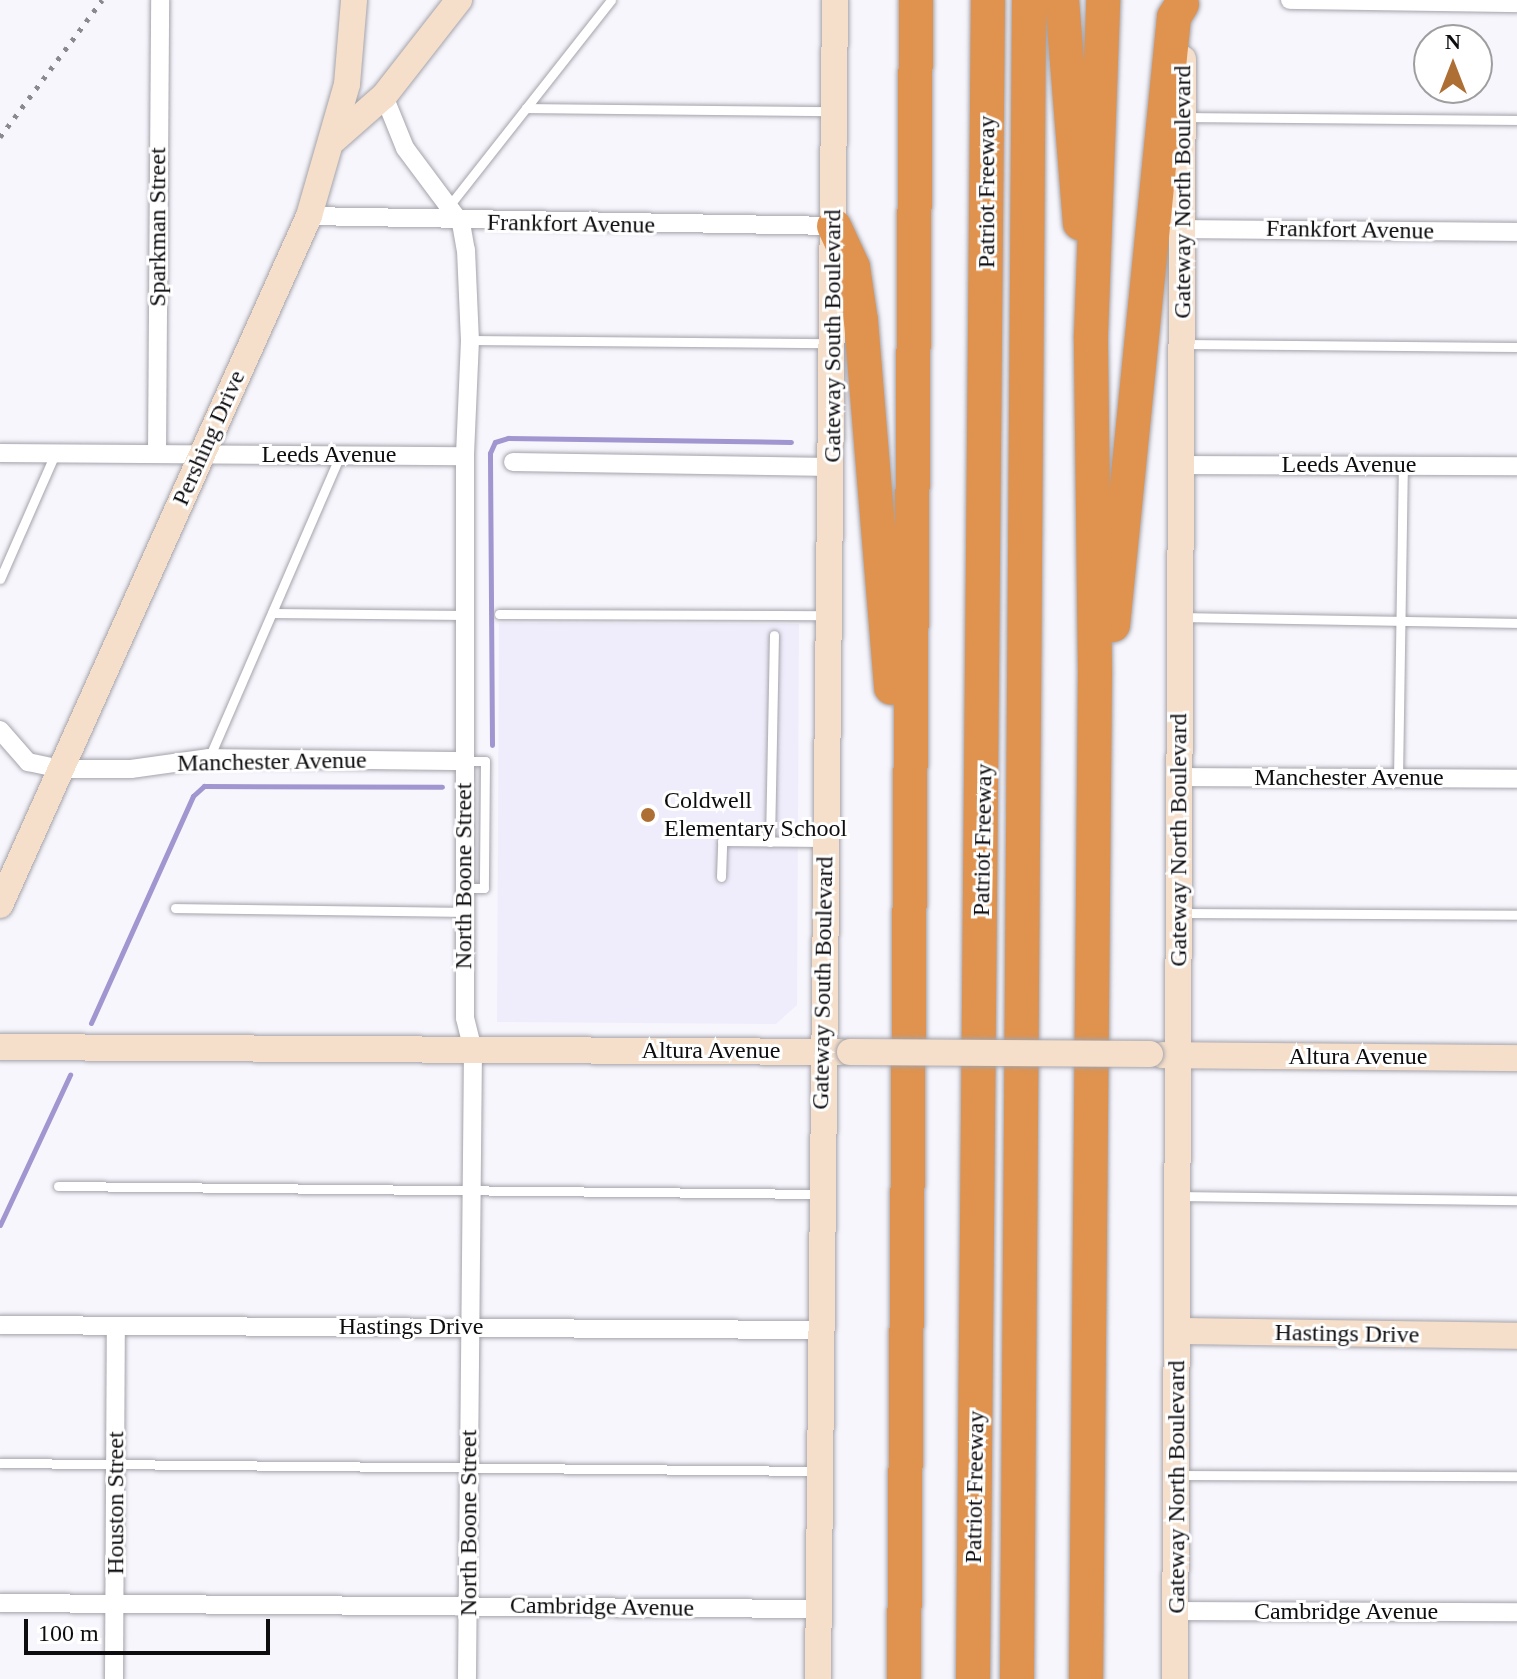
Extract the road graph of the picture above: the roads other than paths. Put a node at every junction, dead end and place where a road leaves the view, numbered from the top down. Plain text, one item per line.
1 (160, 0) edge
2 (354, 0) edge
3 (459, 0) edge
4 (611, 0) edge
5 (835, 0) edge
6 (916, 0) edge
7 (988, 0) edge
8 (1029, 0) edge
9 (1062, 0) edge
10 (1103, 0) edge
11 (1290, 0) edge
12 (1182, 2) edge
13 (1517, 3) edge
14 (384, 96) junction
15 (526, 108) junction
16 (834, 111) junction
17 (1184, 117) junction
18 (1517, 120) edge
19 (335, 139) junction
20 (449, 206) junction
21 (309, 216) junction
22 (461, 223) junction
23 (834, 226) junction
24 (1184, 229) junction
25 (1517, 232) edge
26 (1091, 335) junction
27 (470, 340) junction
28 (833, 343) junction
29 (1183, 344) junction
30 (1517, 347) edge
31 (0, 453) edge
32 (55, 453) junction
33 (157, 454) junction
34 (203, 454) junction
35 (340, 455) junction
36 (465, 456) junction
37 (513, 462) dead end
38 (1181, 465) junction
39 (1403, 466) junction
40 (1517, 466) edge
41 (832, 467) junction
42 (0, 579) edge
43 (272, 613) junction
44 (499, 614) dead end
45 (465, 615) junction
46 (829, 615) junction
47 (1180, 616) junction
48 (1401, 621) junction
49 (1517, 623) edge
50 (774, 635) dead end
51 (1095, 674) junction
52 (0, 730) edge
53 (911, 732) junction
54 (209, 758) junction
55 (464, 761) junction
56 (62, 769) junction
57 (1180, 777) junction
58 (1398, 778) junction
59 (1517, 779) edge
60 (770, 842) junction
61 (825, 842) junction
62 (721, 877) dead end
63 (0, 905) edge
64 (175, 908) dead end
65 (465, 912) junction
66 (1179, 913) junction
67 (1517, 915) edge
68 (0, 1047) edge
69 (473, 1050) junction
70 (822, 1052) junction
71 (1177, 1055) junction
72 (1517, 1058) edge
73 (58, 1186) dead end
74 (472, 1190) junction
75 (822, 1194) junction
76 (1179, 1196) junction
77 (1517, 1200) edge
78 (0, 1325) edge
79 (116, 1326) junction
80 (470, 1327) junction
81 (821, 1330) junction
82 (1178, 1331) junction
83 (1517, 1336) edge
84 (0, 1463) edge
85 (117, 1464) junction
86 (469, 1468) junction
87 (820, 1471) junction
88 (1177, 1475) junction
89 (1517, 1476) edge
90 (0, 1603) edge
91 (116, 1604) junction
92 (468, 1606) junction
93 (820, 1609) junction
94 (1176, 1611) junction
95 (1517, 1612) edge
96 (114, 1679) edge
97 (467, 1679) edge
98 (818, 1679) edge
99 (904, 1679) edge
100 (973, 1679) edge
101 (1017, 1679) edge
102 (1086, 1679) edge
103 (1175, 1679) edge

1 - 33 street, Sparkman Street
2 - 19 main road, Pershing Drive
3 - 14 main road
4 - 15 lane
5 - 16 main road, Gateway South Boulevard
6 - 53 highway
7 - 100 highway, Patriot Freeway
8 - 101 highway, Patriot Freeway
9 - 26 highway
10 - 26 highway
11 - 13 street
12 - 17 main road, Gateway North Boulevard
12 - 51 highway
14 - 19 main road
14 - 20 street
15 - 16 lane
15 - 20 lane
16 - 23 main road, Gateway South Boulevard
17 - 18 lane
17 - 24 main road, Gateway North Boulevard
19 - 21 main road, Pershing Drive
20 - 22 street
21 - 22 street, Frankfort Avenue
21 - 34 main road, Pershing Drive
22 - 23 street, Frankfort Avenue
22 - 27 street, North Boone Street
23 - 28 main road, Gateway South Boulevard
23 - 53 highway
24 - 25 street, Frankfort Avenue
24 - 29 main road, Gateway North Boulevard
26 - 51 highway
27 - 28 lane
27 - 36 street, North Boone Street
28 - 41 main road, Gateway South Boulevard
29 - 30 lane
29 - 38 main road, Gateway North Boulevard
31 - 32 street, Leeds Avenue
32 - 33 street, Leeds Avenue
32 - 42 lane
33 - 34 street, Leeds Avenue
34 - 35 street, Leeds Avenue
34 - 56 main road, Pershing Drive
35 - 36 street, Leeds Avenue
35 - 43 lane
36 - 45 street, North Boone Street
37 - 41 street
38 - 39 street, Leeds Avenue
38 - 47 main road, Gateway North Boulevard
39 - 40 street, Leeds Avenue
39 - 48 lane
41 - 46 main road, Gateway South Boulevard
43 - 45 lane
43 - 54 lane
44 - 46 lane
45 - 55 street, North Boone Street
46 - 61 main road, Gateway South Boulevard
47 - 48 lane
47 - 57 main road, Gateway North Boulevard
48 - 49 lane
48 - 58 lane
50 - 60 lane
51 - 102 highway
52 - 56 street, Manchester Avenue
53 - 99 highway
54 - 55 street, Manchester Avenue
54 - 56 street, Manchester Avenue
55 - 65 street, North Boone Street
56 - 63 main road, Pershing Drive
57 - 58 street, Manchester Avenue
57 - 66 main road, Gateway North Boulevard
58 - 59 street, Manchester Avenue
60 - 61 lane
60 - 62 lane
61 - 70 main road, Gateway South Boulevard
64 - 65 lane
65 - 69 street, North Boone Street
66 - 67 lane
66 - 71 main road, Gateway North Boulevard
68 - 69 main road, Altura Avenue
69 - 70 main road, Altura Avenue
69 - 74 street, North Boone Street
70 - 71 main road, Altura Avenue, bridge
70 - 75 main road, Gateway South Boulevard
71 - 72 main road, Altura Avenue
71 - 76 main road, Gateway North Boulevard
73 - 74 lane
74 - 75 lane
74 - 80 street, North Boone Street
75 - 81 main road, Gateway South Boulevard
76 - 77 lane
76 - 82 main road, Gateway North Boulevard
78 - 79 street, Hastings Drive
79 - 80 street, Hastings Drive
79 - 85 street, Houston Street
80 - 81 street, Hastings Drive
80 - 86 street, North Boone Street
81 - 87 main road, Gateway South Boulevard
82 - 83 main road, Hastings Drive
82 - 88 main road, Gateway North Boulevard
84 - 85 lane
85 - 86 lane
85 - 91 street, Houston Street
86 - 87 lane
86 - 92 street, North Boone Street
87 - 93 main road, Gateway South Boulevard
88 - 89 lane
88 - 94 main road, Gateway North Boulevard
90 - 91 street, Cambridge Avenue
91 - 92 street, Cambridge Avenue
91 - 96 street, Houston Street
92 - 93 street, Cambridge Avenue
92 - 97 street, North Boone Street
93 - 98 main road, Gateway South Boulevard
94 - 95 street, Cambridge Avenue
94 - 103 main road, Gateway North Boulevard

